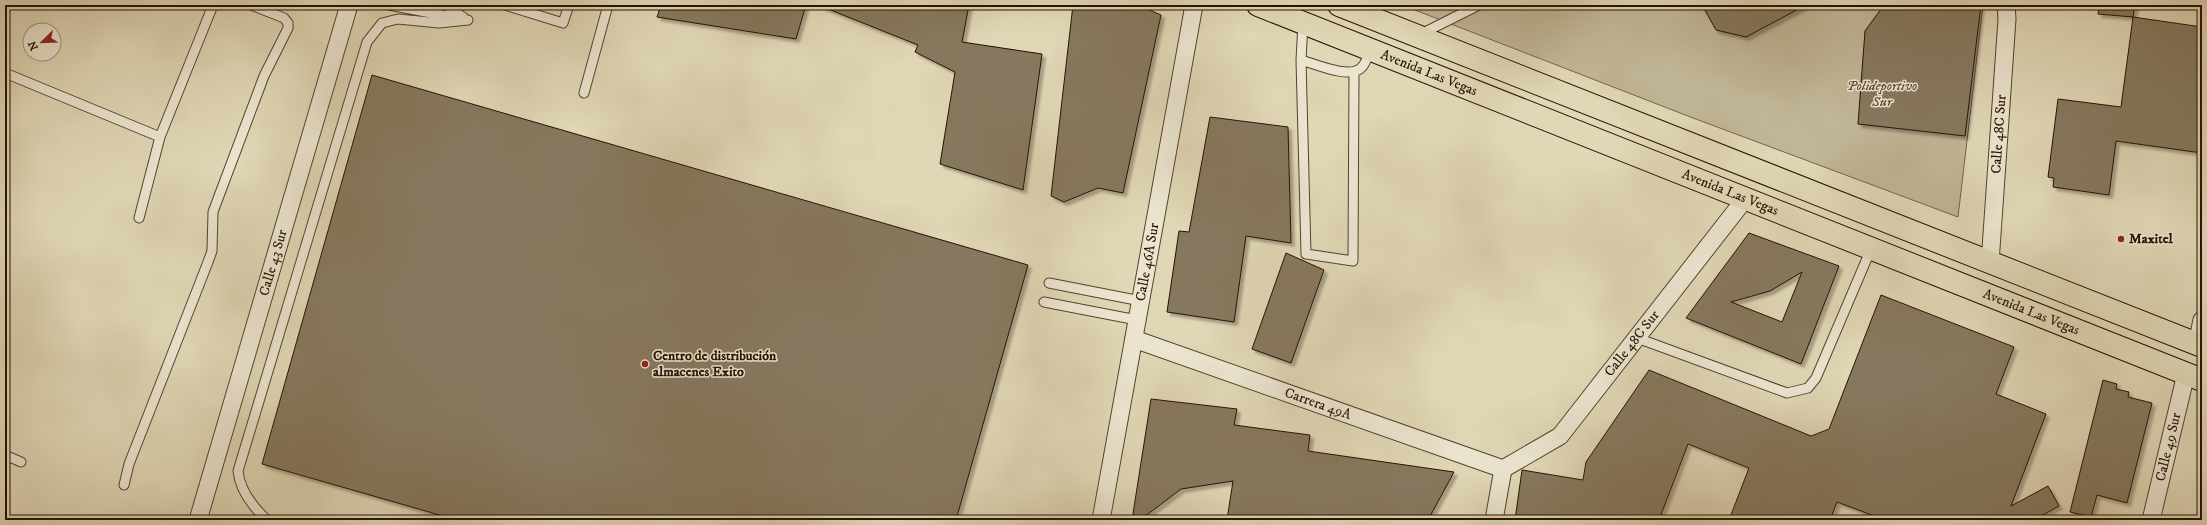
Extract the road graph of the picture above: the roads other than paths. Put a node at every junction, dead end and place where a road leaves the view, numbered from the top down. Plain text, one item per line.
1 (213, 5) edge
2 (251, 5) edge
3 (349, 5) edge
4 (389, 5) edge
5 (445, 5) edge
6 (505, 5) edge
7 (569, 5) edge
8 (608, 5) edge
9 (1194, 5) edge
10 (1258, 5) edge
11 (1339, 5) edge
12 (1479, 5) edge
13 (2006, 5) edge
14 (468, 20) junction
15 (1303, 23) junction
16 (1417, 36) junction
17 (1370, 50) junction
18 (1301, 60) junction
19 (5, 73) edge
20 (1354, 73) junction
21 (584, 93) dead end
22 (160, 138) junction
23 (1746, 199) junction
24 (139, 218) dead end
25 (1871, 249) junction
26 (1990, 263) junction
27 (1049, 283) dead end
28 (1141, 301) junction
29 (1044, 302) dead end
30 (1137, 320) junction
31 (2202, 320) edge
32 (1637, 338) junction
33 (1134, 339) junction
34 (2200, 345) edge
35 (2194, 377) edge
36 (5, 455) edge
37 (21, 462) dead end
38 (1503, 469) junction
39 (124, 485) dead end
40 (198, 520) edge
41 (268, 520) edge
42 (1101, 520) edge
43 (1494, 520) edge
44 (2151, 520) edge

1 - 22 lane
2 - 39 lane
3 - 40 street, Calle 43 Sur
4 - 14 lane
5 - 14 lane
6 - 7 lane
8 - 21 lane
9 - 28 street, Calle 46A Sur
10 - 15 main road, Avenida Las Vegas
11 - 16 main road
12 - 16 lane
13 - 26 street, Calle 48C Sur
14 - 41 lane
15 - 17 main road, Avenida Las Vegas
15 - 18 lane
16 - 26 main road
17 - 20 lane
17 - 23 main road, Avenida Las Vegas
18 - 20 lane
18 - 20 lane
19 - 22 lane
22 - 24 lane
23 - 25 main road, Avenida Las Vegas
23 - 32 street, Calle 48C Sur
25 - 32 lane
25 - 35 main road, Avenida Las Vegas
26 - 34 main road
27 - 28 lane
28 - 30 street, Calle 46A Sur
29 - 30 lane
30 - 33 street, Calle 46A Sur
31 - 34 street
32 - 38 street, Calle 48C Sur
33 - 38 street, Carrera 49A
33 - 42 street, Calle 46A Sur
35 - 44 street, Calle 49 Sur
36 - 37 lane
38 - 43 street

